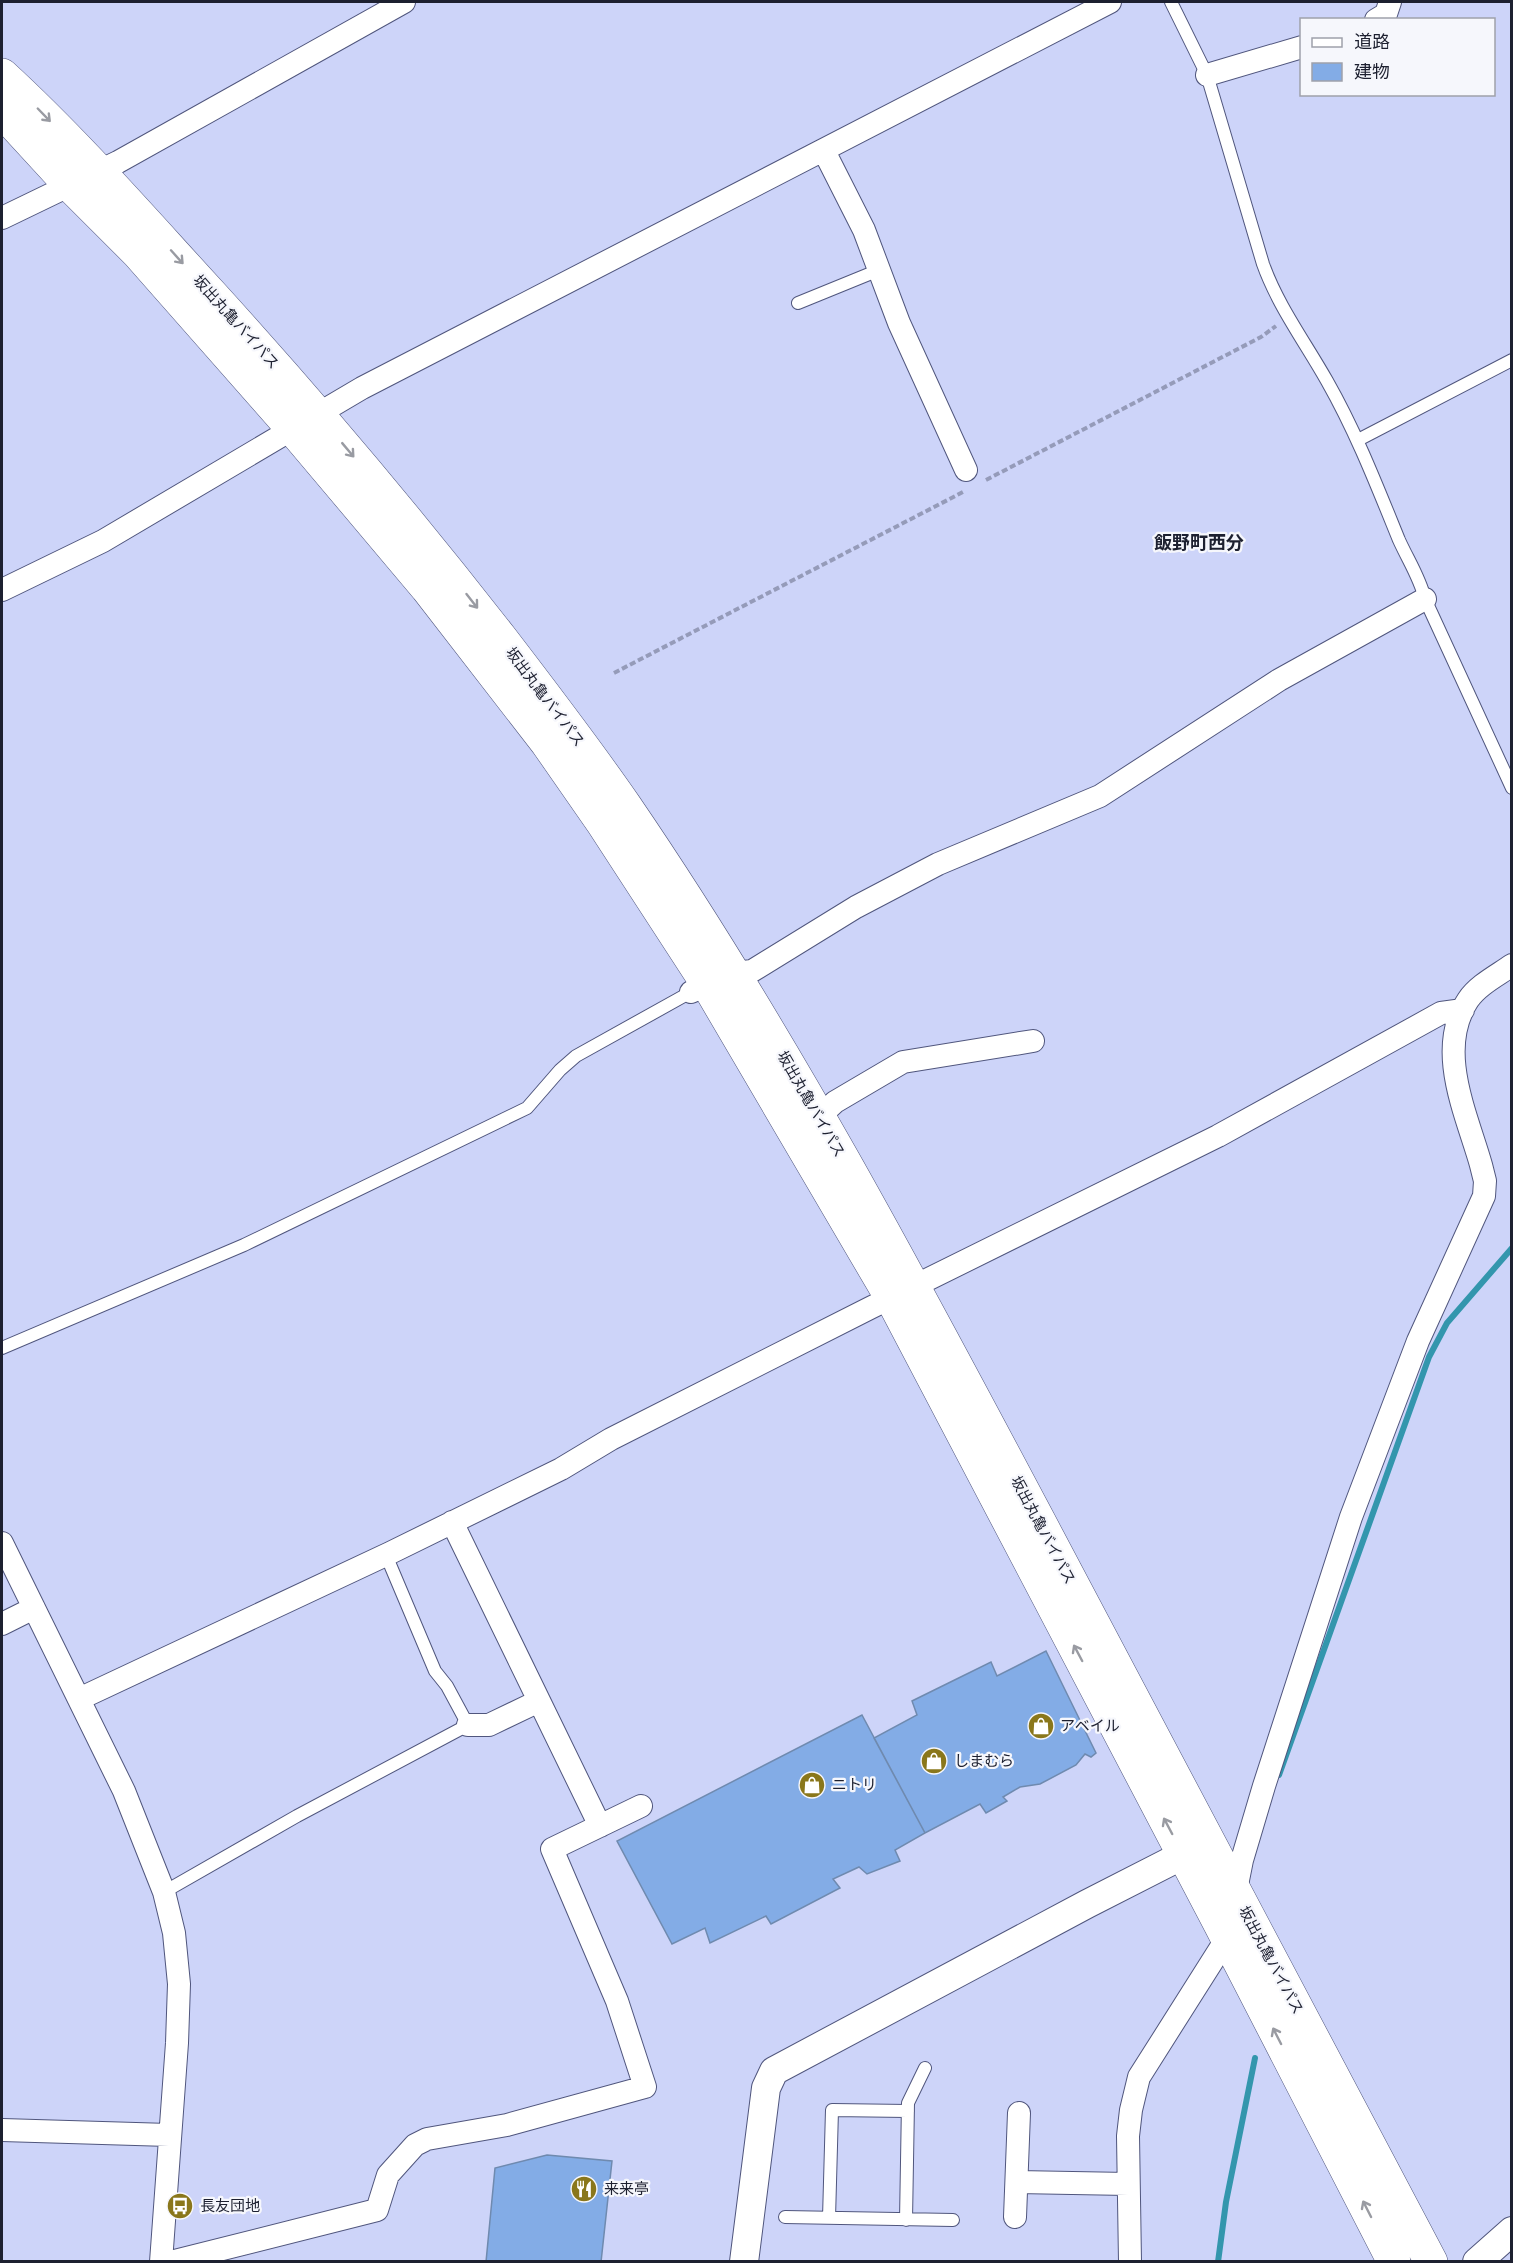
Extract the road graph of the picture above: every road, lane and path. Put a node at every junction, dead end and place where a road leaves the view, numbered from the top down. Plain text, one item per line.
1 (404, 2) edge
2 (1110, 2) edge
3 (1171, 2) edge
4 (1390, 2) edge
5 (1379, 18) edge
6 (1300, 48) edge
7 (2, 75) edge
8 (1207, 75) junction
9 (2, 111) edge
10 (824, 151) junction
11 (84, 178) junction
12 (2, 218) edge
13 (879, 270) junction
14 (798, 303) dead end
15 (1288, 317) junction
16 (1512, 360) edge
17 (306, 421) junction
18 (1358, 440) junction
19 (972, 481) junction
20 (2, 590) edge
21 (1425, 599) junction
22 (614, 673) dead end
23 (1512, 788) edge
24 (1512, 965) edge
25 (712, 984) junction
26 (1463, 1010) junction
27 (1033, 1041) dead end
28 (819, 1117) junction
29 (902, 1292) junction
30 (2, 1348) edge
31 (452, 1522) junction
32 (2, 1543) edge
33 (386, 1555) junction
34 (34, 1608) junction
35 (2, 1624) edge
36 (79, 1699) junction
37 (539, 1701) junction
38 (468, 1725) junction
39 (641, 1806) dead end
40 (600, 1826) junction
41 (1183, 1855) junction
42 (164, 1892) junction
43 (1236, 1893) junction
44 (1227, 1938) junction
45 (925, 2068) dead end
46 (908, 2111) junction
47 (1019, 2113) dead end
48 (2, 2130) edge
49 (169, 2135) junction
50 (1017, 2182) junction
51 (1128, 2184) junction
52 (785, 2217) dead end
53 (1015, 2217) dead end
54 (829, 2218) junction
55 (906, 2220) junction
56 (953, 2220) dead end
57 (1512, 2231) edge
58 (161, 2262) edge
59 (171, 2262) edge
60 (744, 2262) edge
61 (1130, 2262) edge
62 (1394, 2262) edge
63 (1431, 2262) edge
64 (1477, 2262) edge

1 - 11 street
2 - 10 street
3 - 8 lane
4 - 5 street
6 - 8 street
7 -> 11 highway, 坂出丸亀バイパス
8 - 15 lane
9 - 11 highway, 坂出丸亀バイパス
10 - 13 street
10 - 17 street
11 - 12 street
11 - 17 highway, 坂出丸亀バイパス
13 - 14 lane
13 - 19 street
15 - 18 lane
15 - 19 path
16 - 18 lane
17 - 20 street
17 - 25 highway, 坂出丸亀バイパス
18 - 21 lane
19 - 22 path
21 - 23 lane
21 - 25 street
24 - 26 street
25 - 28 highway, 坂出丸亀バイパス
25 - 29 highway, 坂出丸亀バイパス
25 - 30 lane
26 - 29 street
26 - 43 street
27 - 28 street
28 - 29 highway, 坂出丸亀バイパス
29 - 31 street
41 -> 29 highway, 坂出丸亀バイパス
29 - 43 highway, 坂出丸亀バイパス
31 - 33 street
31 - 37 street
32 - 34 street
33 - 36 street
33 - 38 lane
34 - 35 street
34 - 36 street
36 - 42 street
37 - 38 street
37 - 40 street
38 - 42 lane
39 - 40 street
40 - 59 street
41 - 44 highway, 坂出丸亀バイパス
41 - 60 street
42 - 49 street
43 - 44 street
43 - 63 highway, 坂出丸亀バイパス
44 - 51 street
62 -> 44 highway, 坂出丸亀バイパス
45 - 46 lane
46 - 54 lane
46 - 55 lane
47 - 50 street
48 - 49 street
49 - 58 street
50 - 51 street
50 - 53 street
51 - 61 street
52 - 54 lane
54 - 55 lane
55 - 56 lane
57 - 64 street

